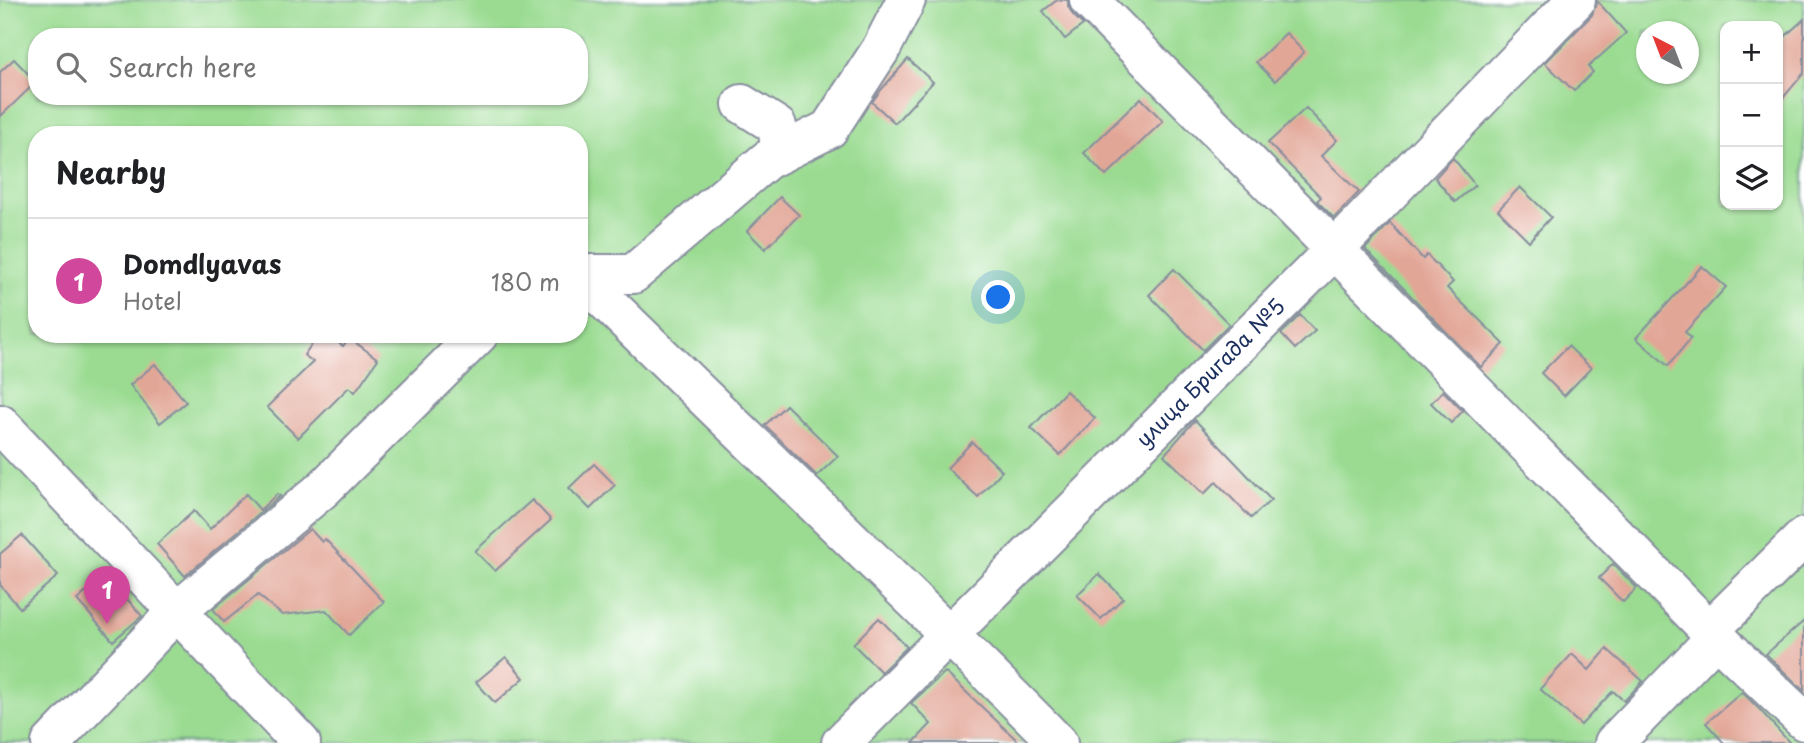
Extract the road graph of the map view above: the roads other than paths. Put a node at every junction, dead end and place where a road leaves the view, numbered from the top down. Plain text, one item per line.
1 (906, 0) edge
2 (1090, 0) edge
3 (1576, 0) edge
4 (743, 104) dead end
5 (781, 153) junction
6 (1335, 249) junction
7 (588, 274) edge
8 (588, 283) edge
9 (470, 343) edge
10 (0, 424) edge
11 (1804, 537) edge
12 (176, 612) junction
13 (950, 633) junction
14 (1713, 634) junction
15 (1804, 721) edge
16 (51, 743) edge
17 (301, 743) edge
18 (841, 743) edge
19 (1058, 743) edge
20 (1614, 743) edge

1 - 5 lane
2 - 6 lane
3 - 6 lane, улица Бригада №5
4 - 5 lane
5 - 7 lane
6 - 13 lane, улица Бригада №5
6 - 14 lane
8 - 13 lane
9 - 12 lane
10 - 12 lane
11 - 14 lane
12 - 16 lane
12 - 17 lane
13 - 18 lane, улица Бригада №5
13 - 19 lane
14 - 15 lane
14 - 20 lane

